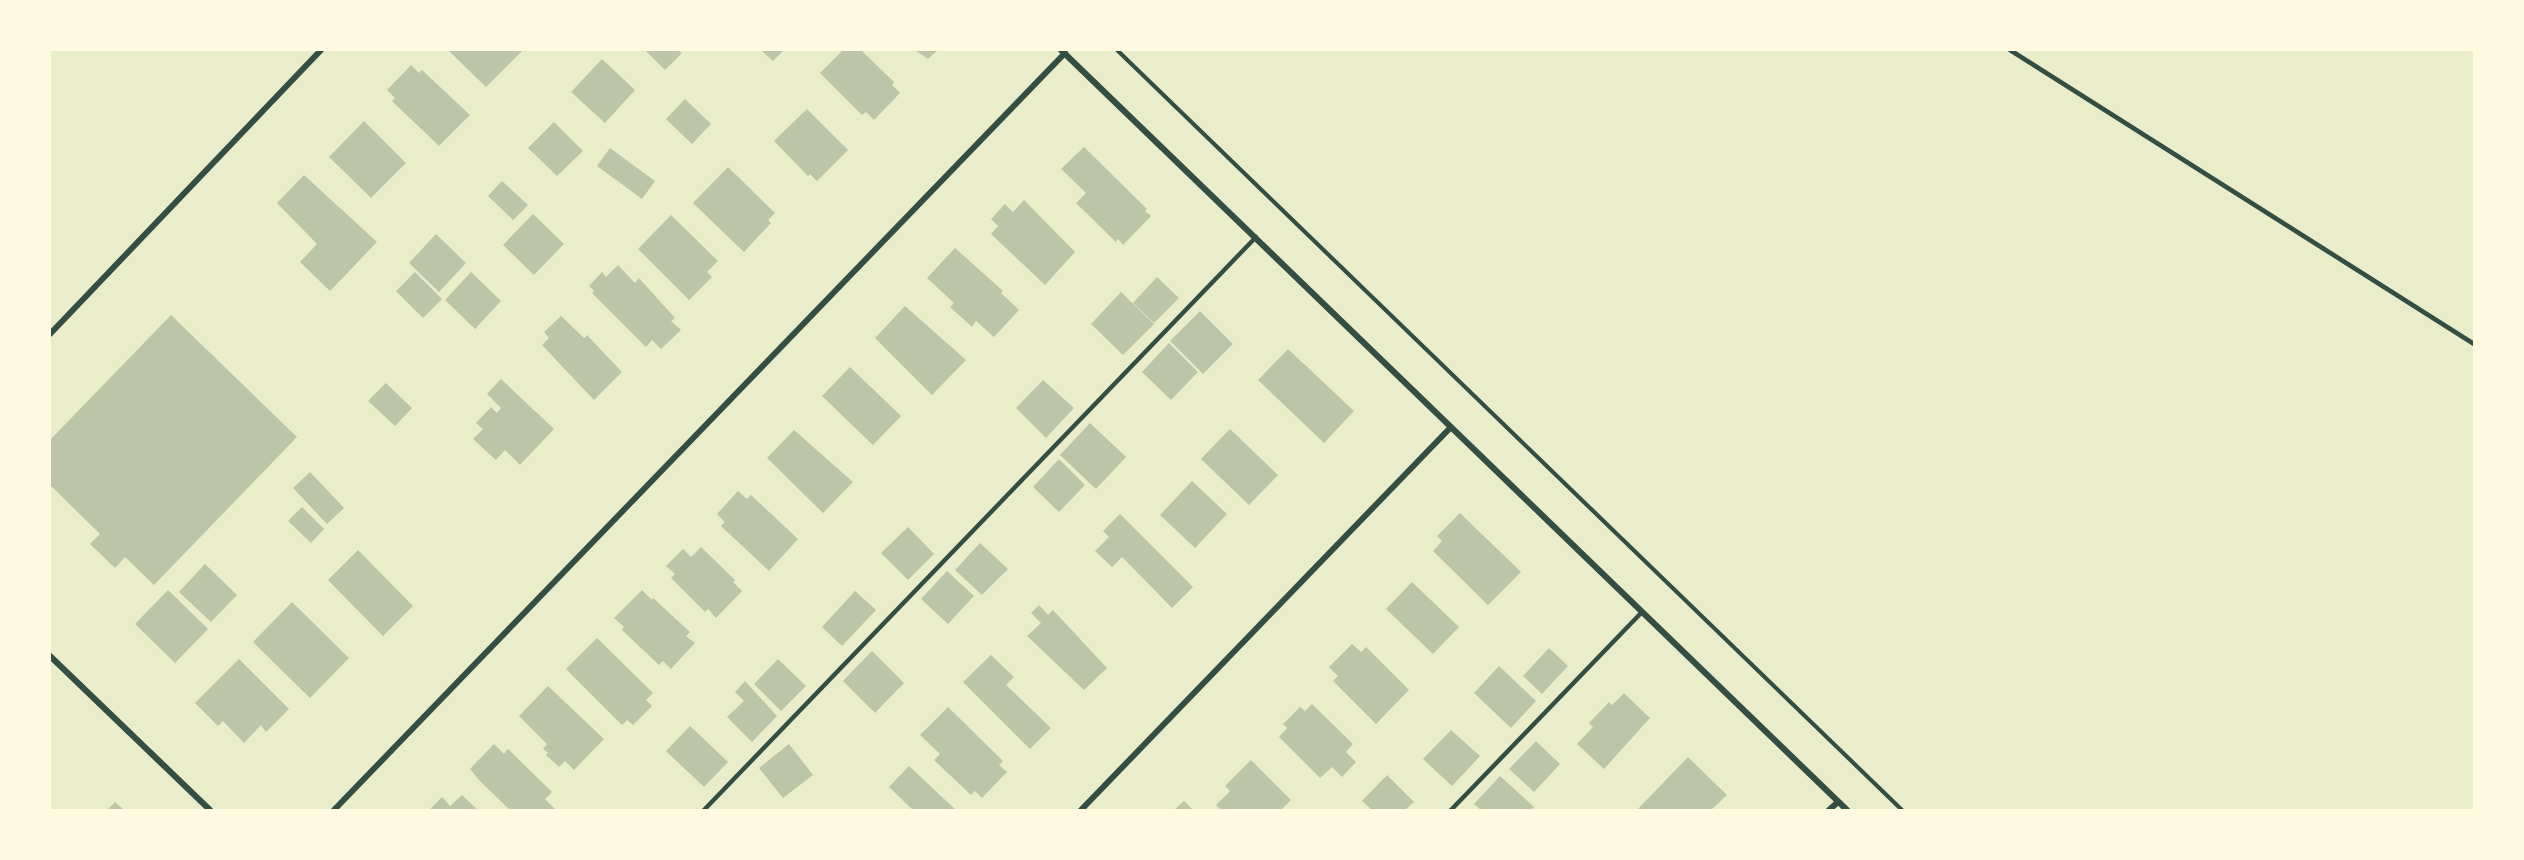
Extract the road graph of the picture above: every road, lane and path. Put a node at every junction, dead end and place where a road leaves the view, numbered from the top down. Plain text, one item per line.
1 (321, 50) edge
2 (1117, 50) edge
3 (2010, 50) edge
4 (1063, 51) edge
5 (1256, 237) junction
6 (50, 334) edge
7 (2475, 344) edge
8 (1451, 427) junction
9 (1642, 612) junction
10 (50, 656) edge
11 (1838, 802) junction
12 (210, 810) edge
13 (334, 810) edge
14 (704, 810) edge
15 (1081, 810) edge
16 (1451, 810) edge
17 (1829, 810) edge
18 (1847, 810) edge
19 (1902, 810) edge

1 - 6 street
2 - 19 path
3 - 7 lane
4 - 5 street
4 - 13 street
5 - 8 street
5 - 14 lane
8 - 9 street
8 - 15 street
9 - 11 street
9 - 16 lane
10 - 12 street
11 - 17 street
11 - 18 street

